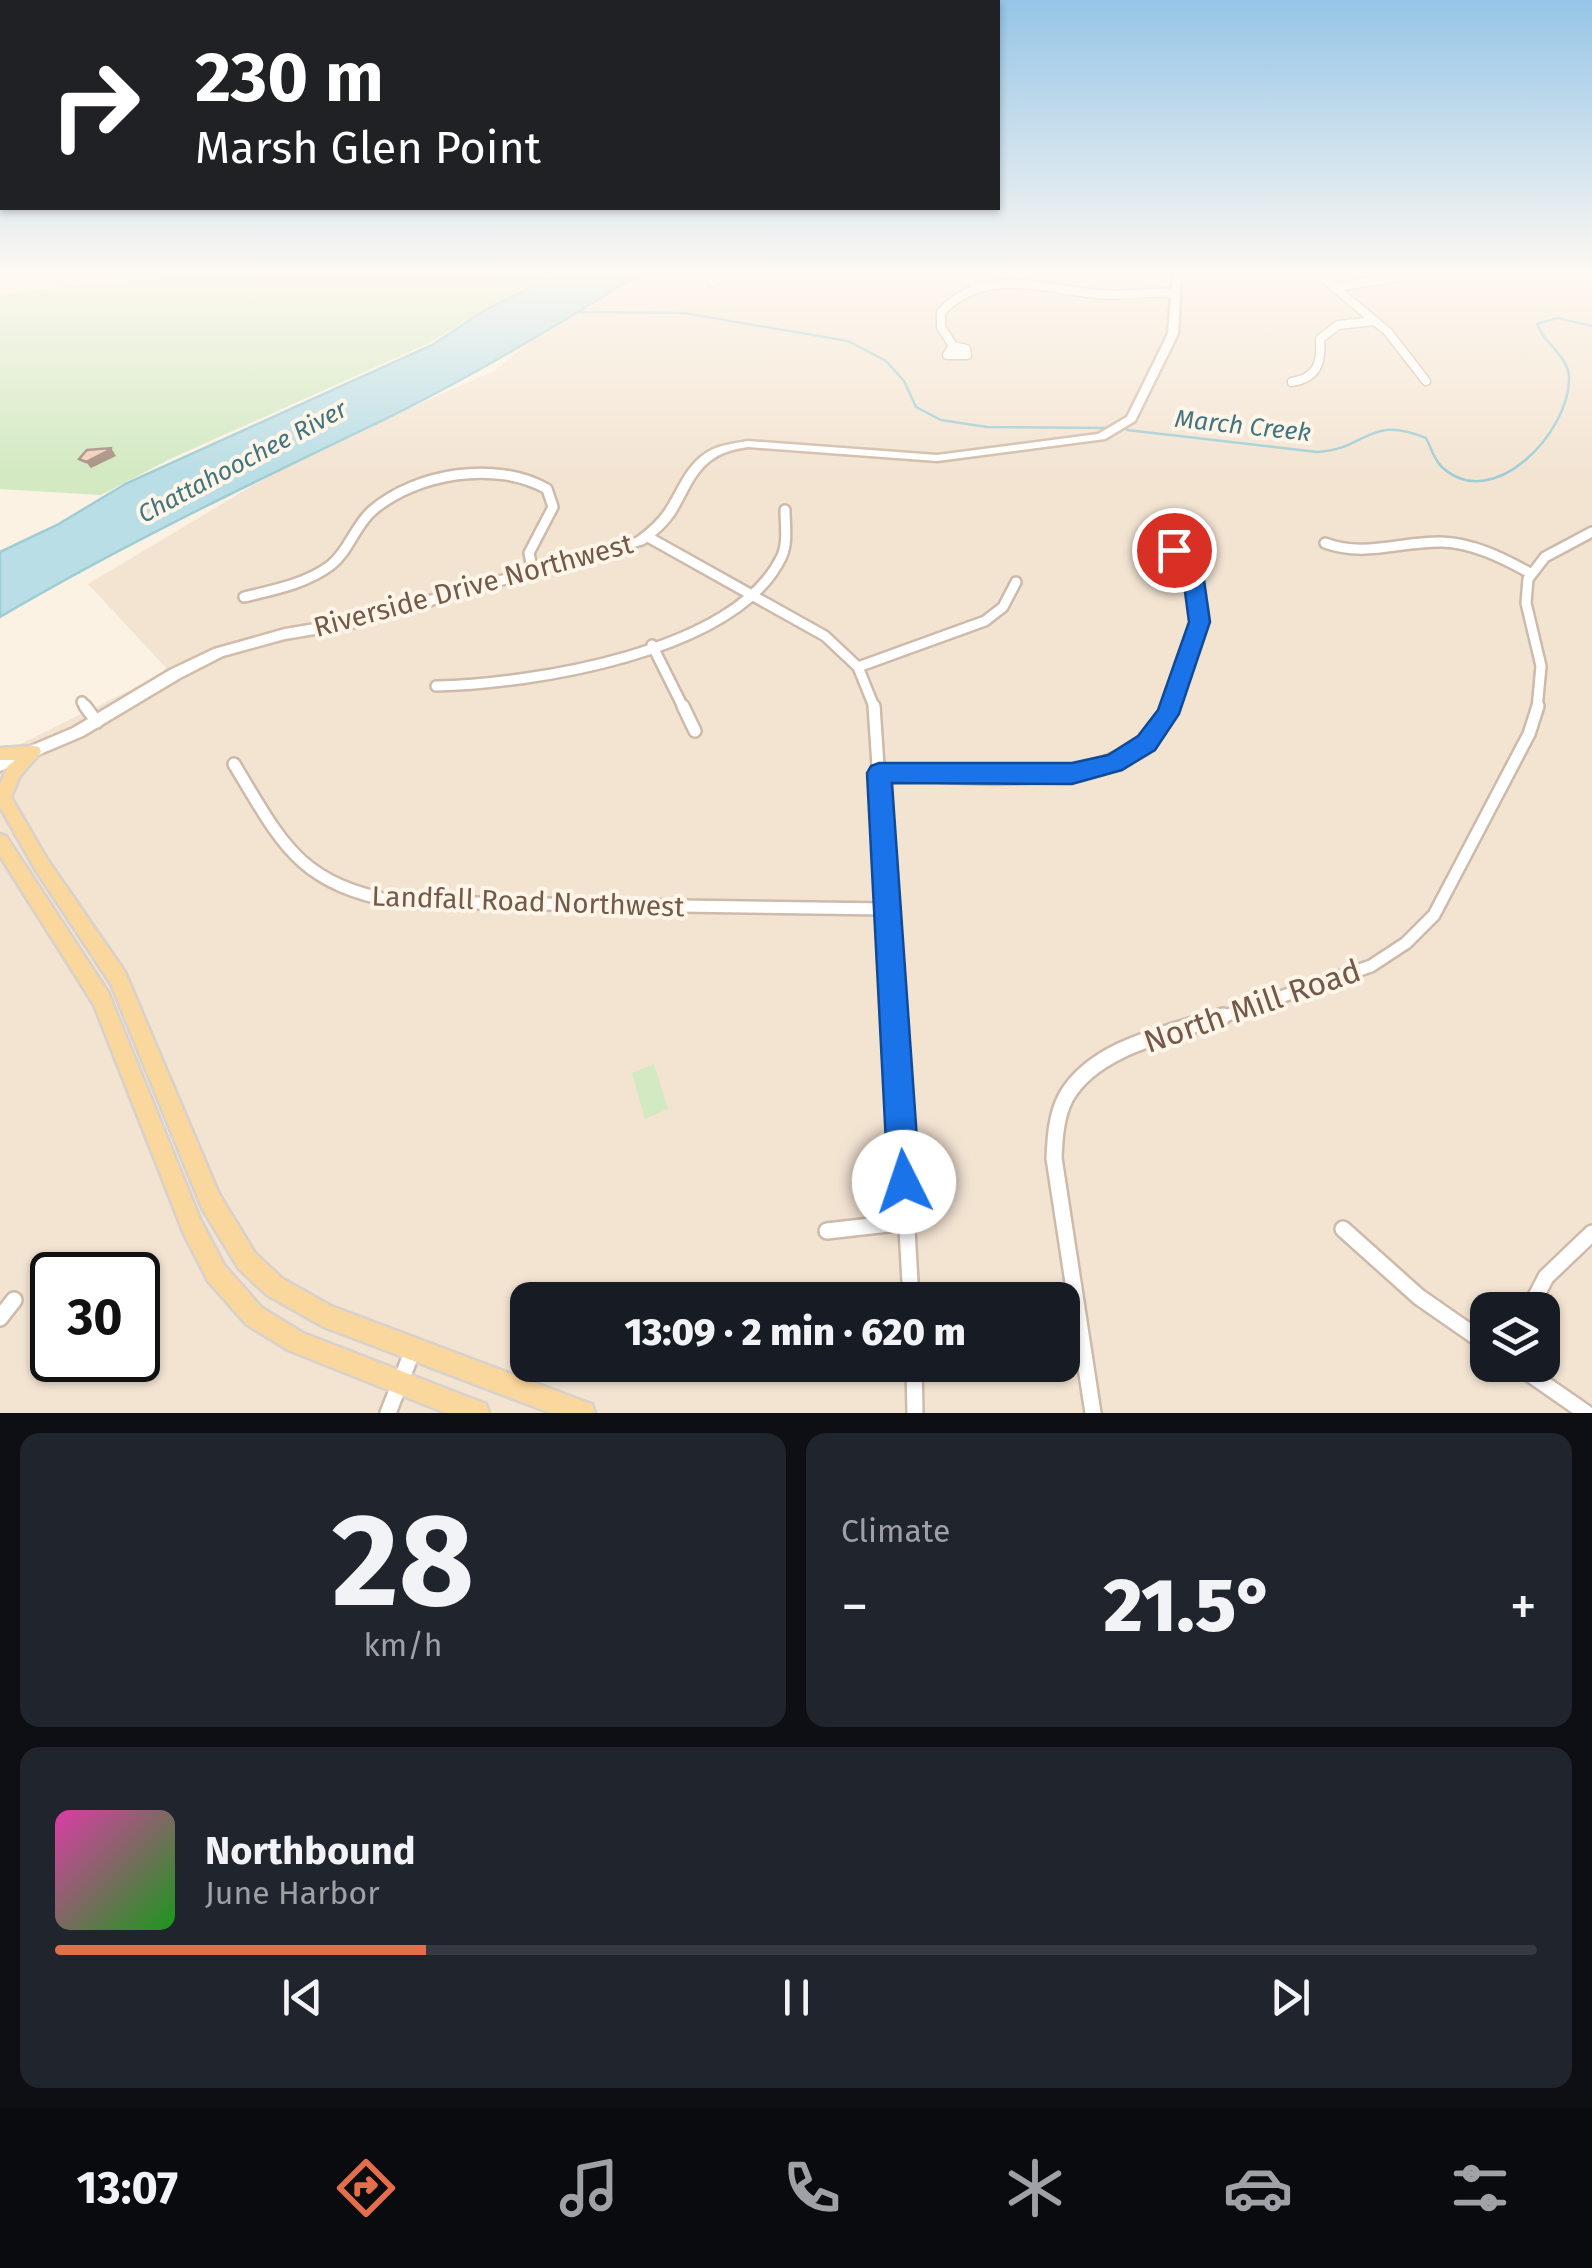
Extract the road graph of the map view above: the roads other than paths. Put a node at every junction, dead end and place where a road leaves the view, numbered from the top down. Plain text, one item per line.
1 (951, 342) edge
2 (1170, 342) edge
3 (1320, 342) edge
4 (1393, 342) edge
5 (953, 346) dead end
6 (1426, 381) dead end
7 (1292, 382) dead end
8 (785, 510) dead end
9 (1592, 532) edge
10 (648, 537) junction
11 (1325, 543) dead end
12 (1174, 550) dead end
13 (533, 572) junction
14 (1530, 572) junction
15 (1016, 582) dead end
16 (749, 593) junction
17 (244, 597) dead end
18 (652, 645) junction
19 (858, 667) junction
20 (436, 686) dead end
21 (82, 702) dead end
22 (97, 722) junction
23 (695, 731) dead end
24 (32, 752) junction
25 (0, 754) edge
26 (234, 764) dead end
27 (0, 765) edge
28 (879, 773) junction
29 (2, 795) edge
30 (0, 841) edge
31 (885, 909) junction
32 (906, 1222) junction
33 (1343, 1229) dead end
34 (826, 1231) dead end
35 (1592, 1232) edge
36 (909, 1282) edge
37 (1538, 1292) edge
38 (14, 1300) dead end
39 (0, 1318) edge
40 (1470, 1332) edge
41 (414, 1349) junction
42 (914, 1382) edge
43 (1541, 1382) edge
44 (400, 1384) junction
45 (388, 1413) edge
46 (477, 1413) edge
47 (583, 1413) edge
48 (915, 1413) edge
49 (1093, 1413) edge
50 (1586, 1413) edge

1 - 5 street
2 - 10 street, Riverside Drive Northwest
3 - 7 street
4 - 6 street
8 - 16 street
9 - 14 street
10 - 13 street, Riverside Drive Northwest
10 - 16 street
11 - 14 street
12 - 28 street
13 - 17 street
13 - 22 street, Riverside Drive Northwest
14 - 49 street, North Mill Road
15 - 19 street
16 - 18 street
16 - 19 street
18 - 20 street
18 - 23 street
19 - 28 street
21 - 22 street
22 - 24 street, Riverside Drive Northwest
24 - 25 main road
24 - 27 street, Riverside Drive Northwest
24 - 29 main road
26 - 31 street, Landfall Road Northwest
28 - 31 street
29 - 41 main road
30 - 44 main road
31 - 32 street
32 - 34 street
32 - 36 street
33 - 40 street
35 - 37 street
38 - 39 street
41 - 44 street
41 - 47 main road
42 - 48 street
43 - 50 street
44 - 45 street
44 - 46 main road

